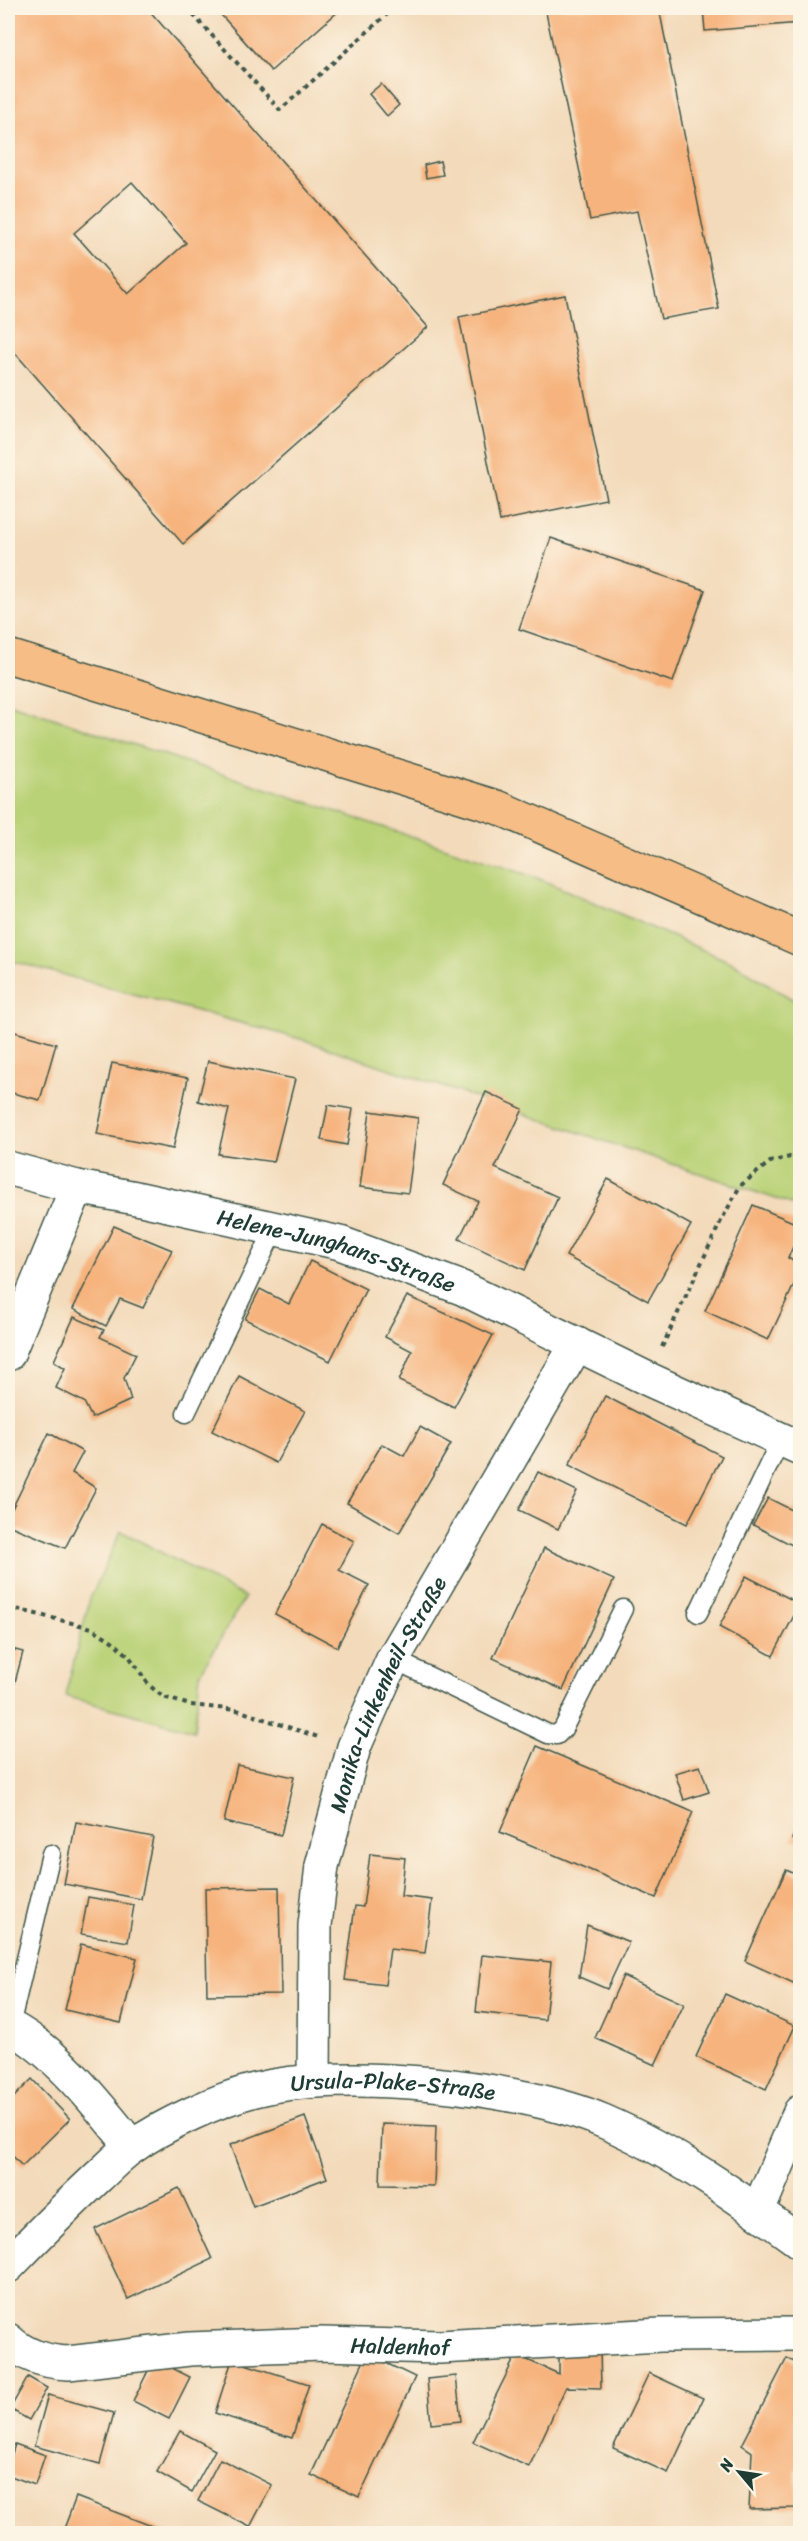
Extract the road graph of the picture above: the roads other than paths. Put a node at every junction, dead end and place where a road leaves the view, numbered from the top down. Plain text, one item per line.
1 (8, 656) edge
2 (801, 939) edge
3 (8, 1168) edge
4 (77, 1187) junction
5 (275, 1228) junction
6 (577, 1344) junction
7 (8, 1354) edge
8 (186, 1413) dead end
9 (791, 1444) edge
10 (623, 1609) dead end
11 (698, 1613) dead end
12 (393, 1659) junction
13 (51, 1854) dead end
14 (9, 2026) edge
15 (314, 2081) junction
16 (801, 2112) edge
17 (132, 2147) junction
18 (758, 2211) junction
19 (801, 2242) edge
20 (8, 2266) edge
21 (801, 2334) edge
22 (8, 2340) edge

1 - 2 main road
3 - 4 street, Helene-Junghans-Straße
4 - 5 street, Helene-Junghans-Straße
4 - 7 street
5 - 6 street, Helene-Junghans-Straße
5 - 8 lane
6 - 9 street, Helene-Junghans-Straße
6 - 12 street, Monika-Linkenheil-Straße
9 - 11 lane
10 - 12 lane
12 - 15 street, Monika-Linkenheil-Straße
13 - 14 lane
14 - 17 street
15 - 17 street, Ursula-Plake-Straße
15 - 18 street, Ursula-Plake-Straße
16 - 18 street
17 - 20 street, Ursula-Plake-Straße
18 - 19 street, Ursula-Plake-Straße
21 - 22 street, Haldenhof

